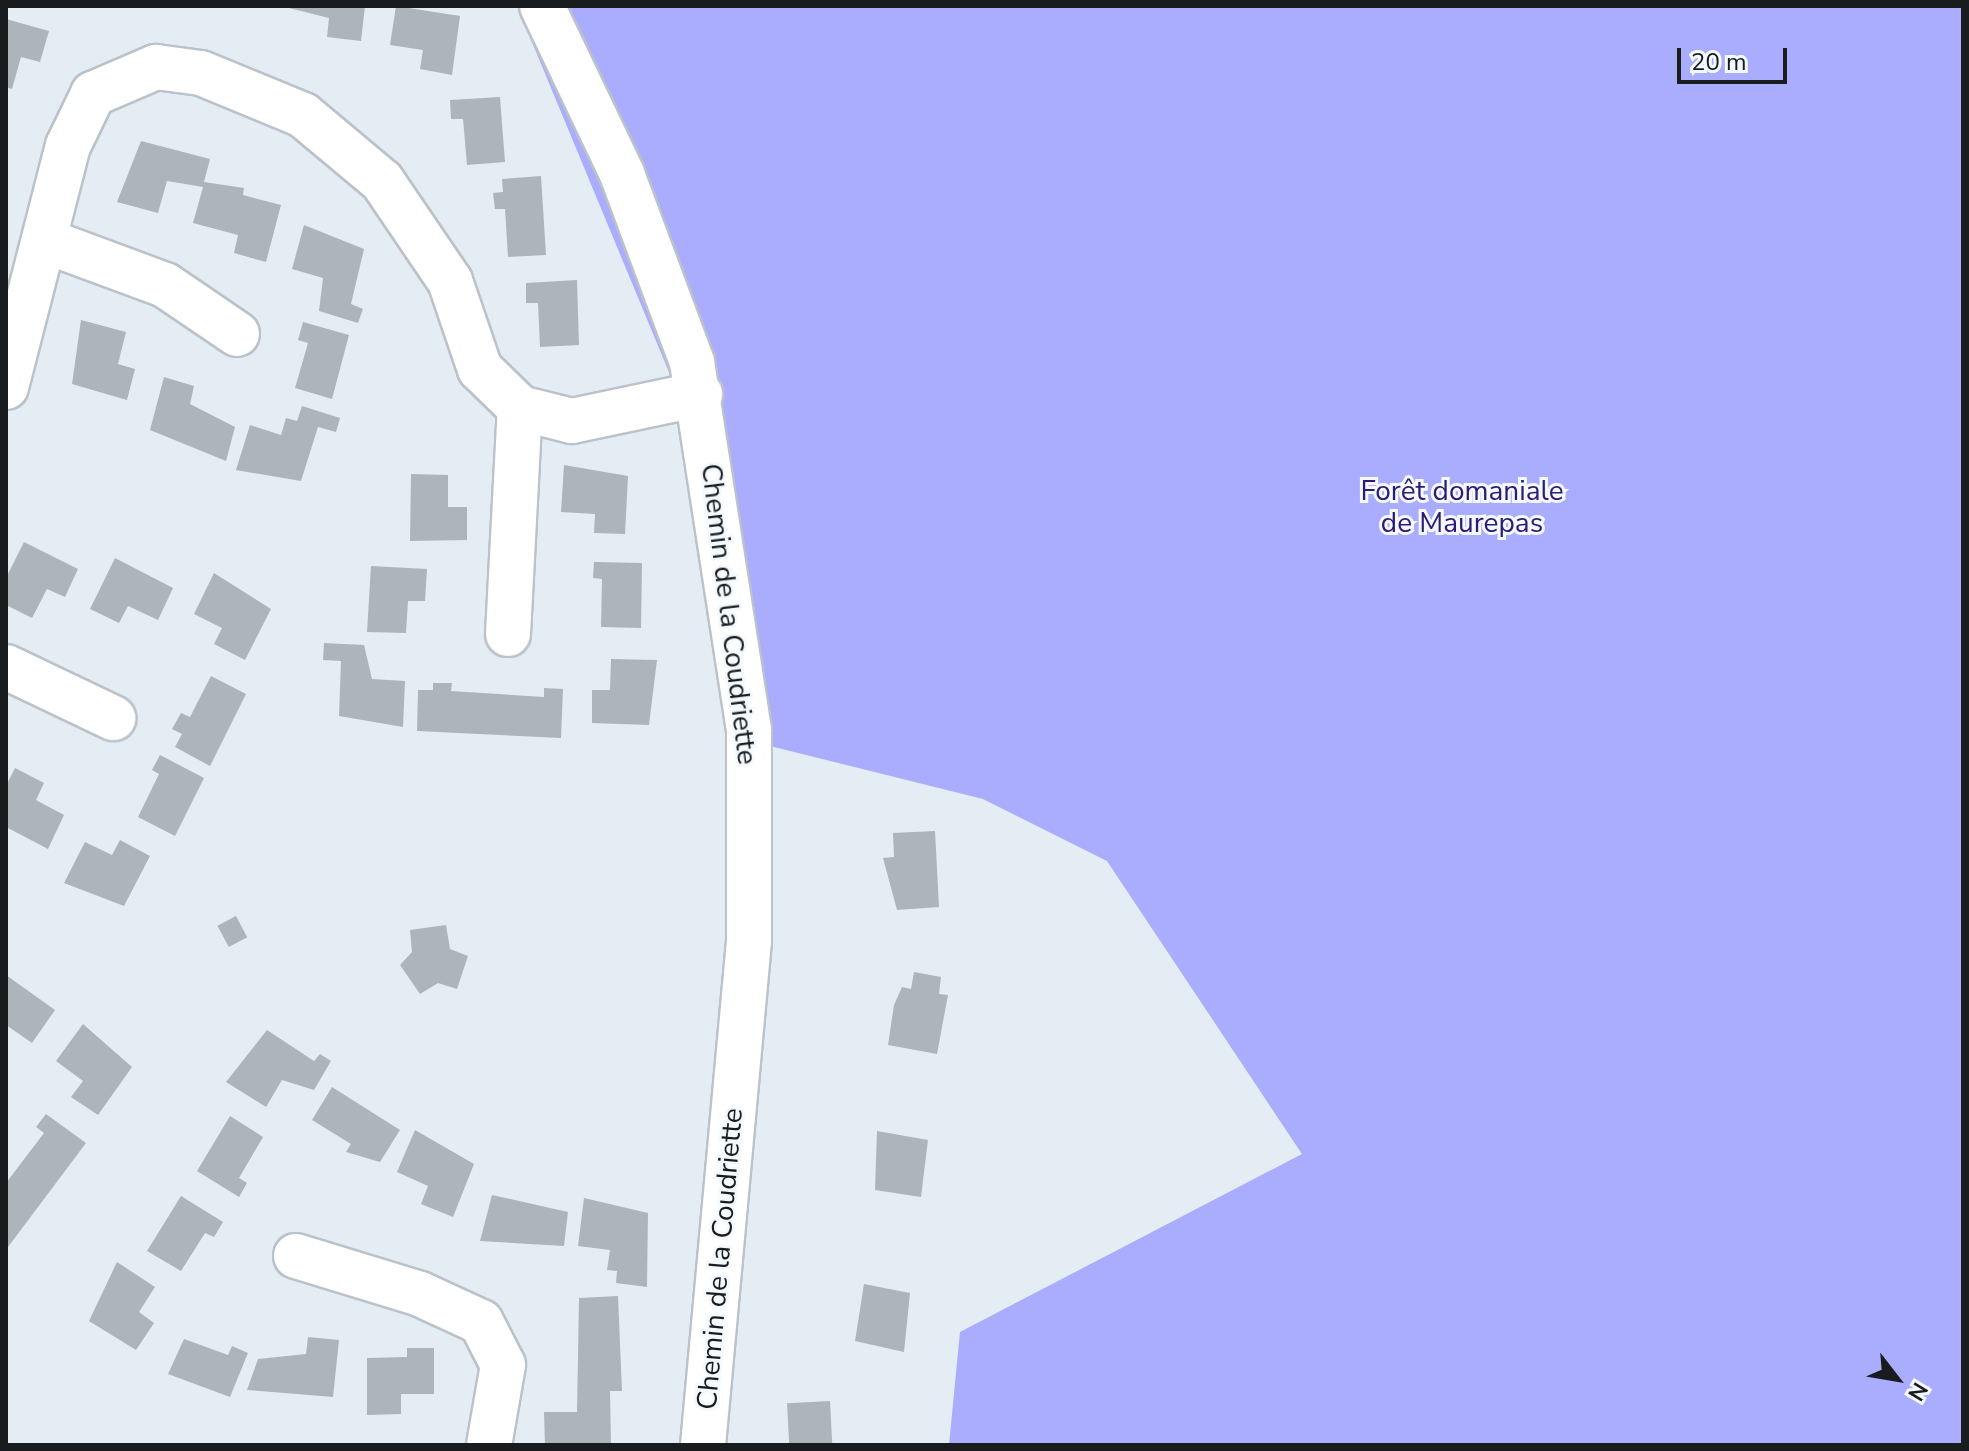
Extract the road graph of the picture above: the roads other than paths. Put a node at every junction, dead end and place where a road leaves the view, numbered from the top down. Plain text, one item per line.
1 (542, 6) edge
2 (46, 241) junction
3 (237, 334) dead end
4 (6, 387) edge
5 (700, 394) junction
6 (520, 408) junction
7 (508, 634) dead end
8 (6, 667) edge
9 (113, 718) dead end
10 (296, 1256) dead end
11 (489, 1445) edge
12 (703, 1445) edge

1 - 5 street, Chemin de la Coudriette
2 - 3 street
2 - 4 street
2 - 6 street
5 - 6 street
5 - 12 street, Chemin de la Coudriette
6 - 7 street
8 - 9 street
10 - 11 street

